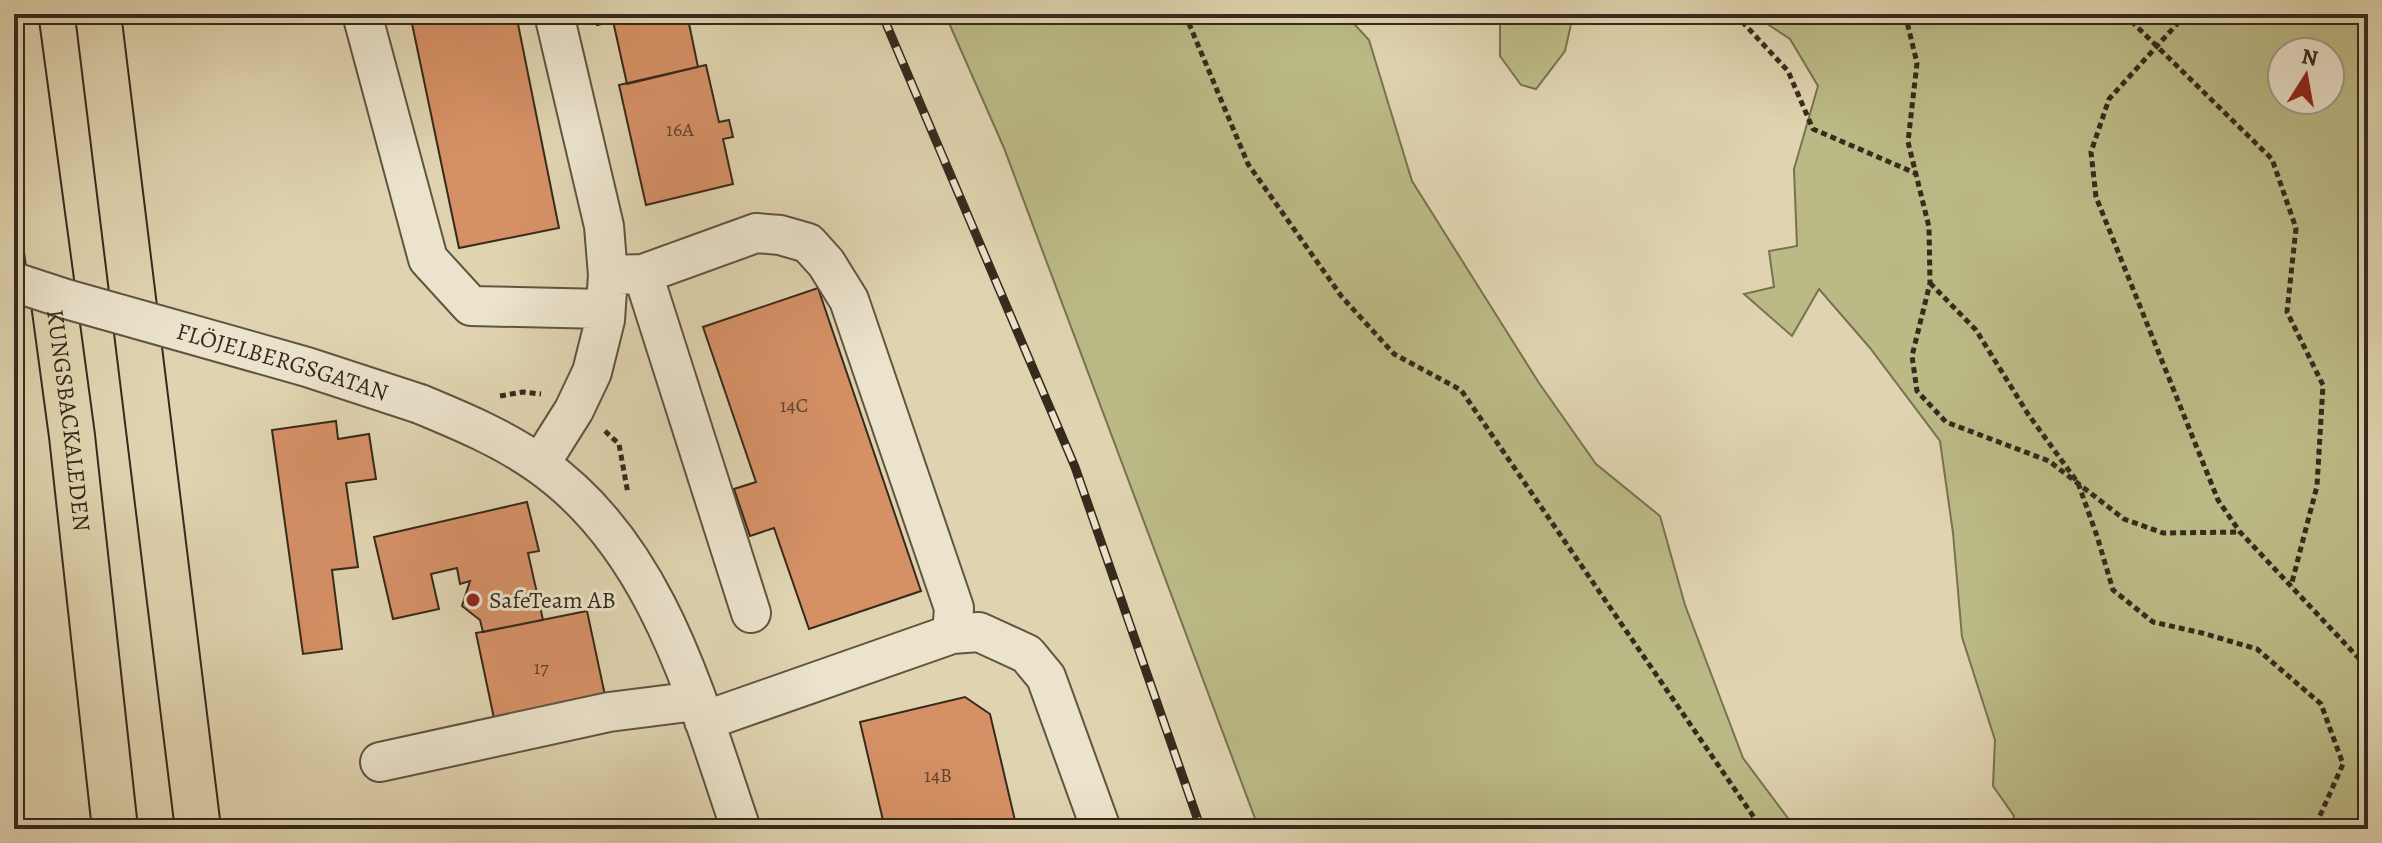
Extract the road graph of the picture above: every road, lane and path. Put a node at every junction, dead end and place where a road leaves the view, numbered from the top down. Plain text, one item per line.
1 (15, 14) edge
2 (98, 14) edge
3 (362, 14) edge
4 (554, 14) edge
5 (1185, 14) edge
6 (1735, 14) edge
7 (1905, 14) edge
8 (2124, 14) edge
9 (2186, 14) edge
10 (2157, 46) junction
11 (1916, 174) junction
12 (14, 282) edge
13 (1930, 283) junction
14 (619, 286) junction
15 (540, 464) junction
16 (2078, 483) junction
17 (2240, 532) junction
18 (2291, 586) junction
19 (751, 613) dead end
20 (952, 634) junction
21 (2368, 668) edge
22 (700, 711) junction
23 (380, 762) dead end
24 (115, 829) edge
25 (198, 829) edge
26 (741, 829) edge
27 (1101, 829) edge
28 (1762, 829) edge
29 (2314, 829) edge

1 - 24 highway, KUNGSBACKALEDEN
2 - 25 highway
3 - 14 street
4 - 14 street
5 - 28 path
6 - 11 path
7 - 11 path
8 - 10 path
9 - 10 path
10 - 17 path
10 - 18 path
11 - 13 path
12 - 15 street, FLÖJELBERGSGATAN, bridge
13 - 16 path
13 - 16 path
14 - 15 street
14 - 19 street
14 - 20 street
15 - 22 street, FLÖJELBERGSGATAN
16 - 17 path
16 - 29 path
17 - 18 path
18 - 21 path
20 - 22 street
20 - 27 street
22 - 23 street
22 - 26 street, FLÖJELBERGSGATAN

